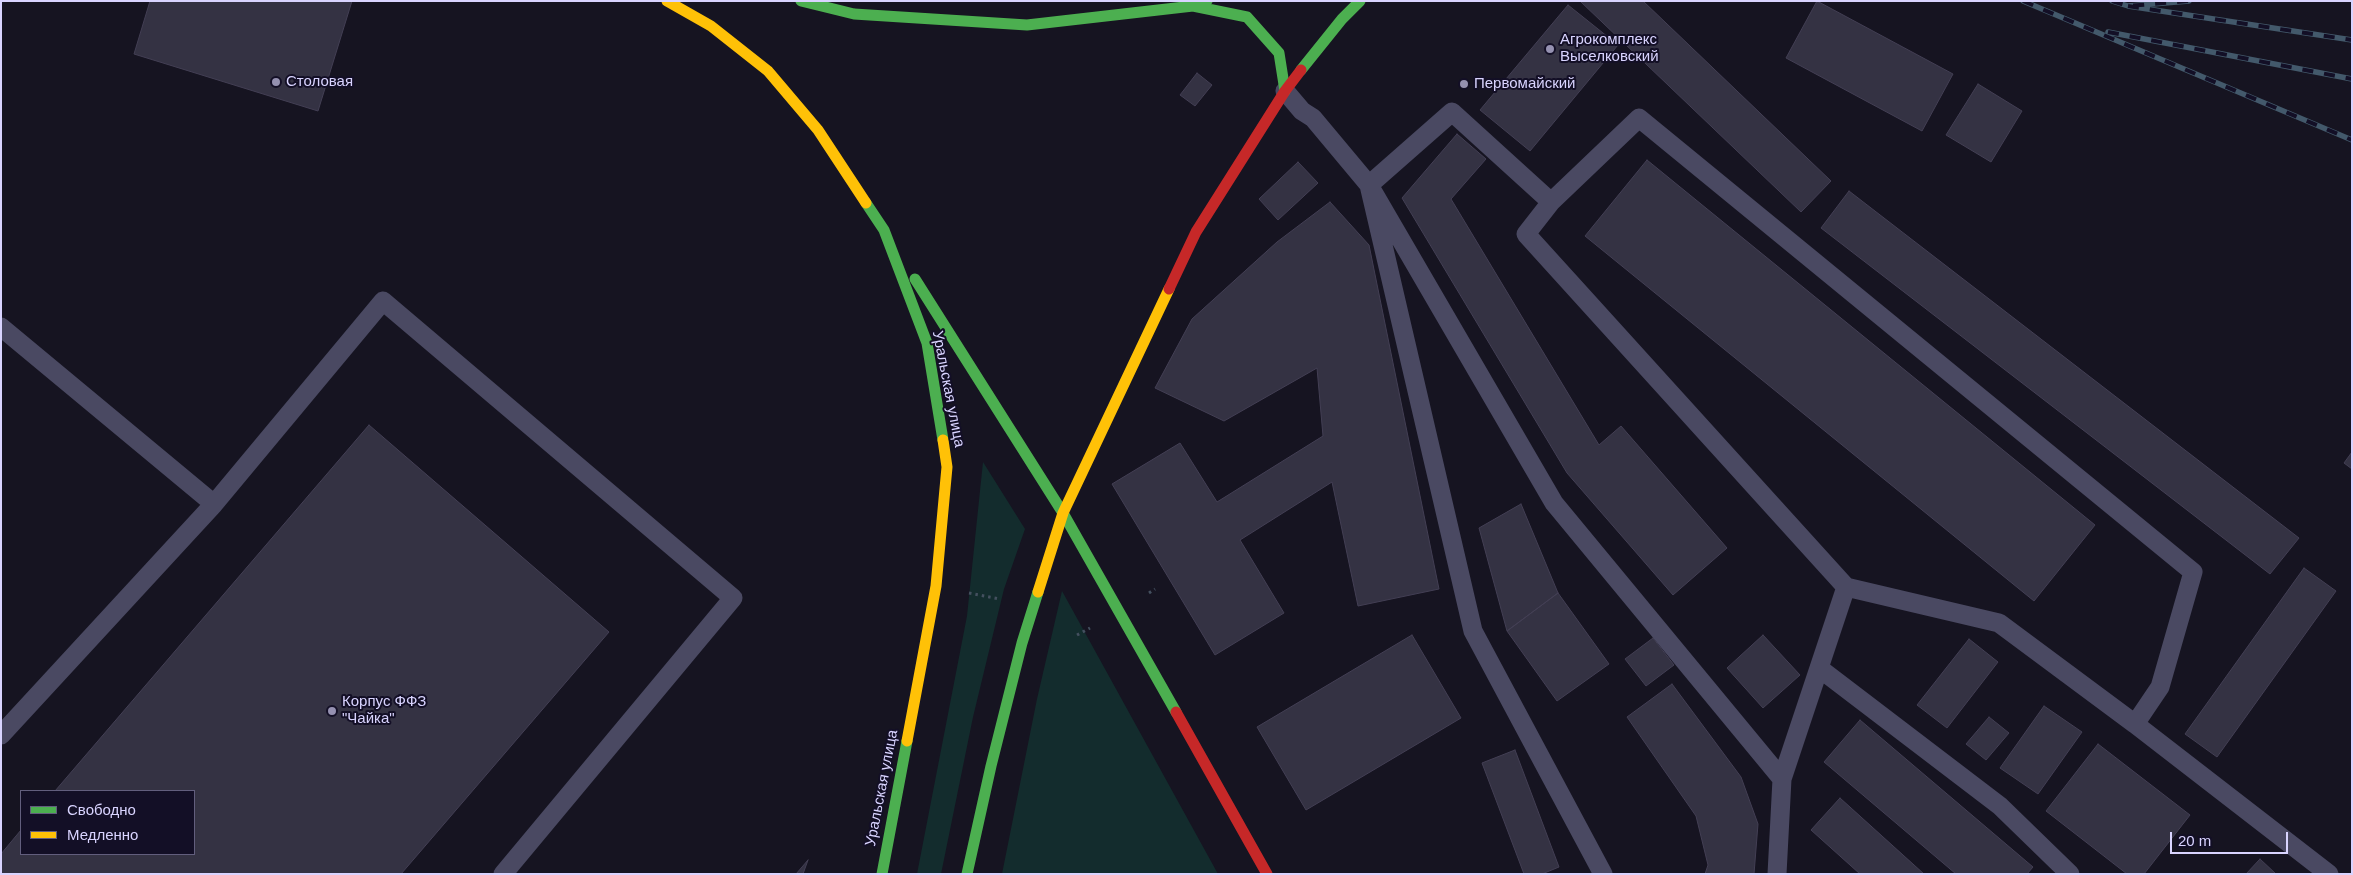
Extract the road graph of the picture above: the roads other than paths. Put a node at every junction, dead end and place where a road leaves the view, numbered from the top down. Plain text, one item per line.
1 (667, 1) edge
2 (801, 1) edge
3 (1206, 1) edge
4 (1360, 1) edge
5 (1193, 6) junction
6 (1285, 91) junction
7 (1369, 185) junction
8 (1551, 202) junction
9 (884, 230) junction
10 (1, 327) edge
11 (214, 504) junction
12 (1063, 513) junction
13 (1846, 587) junction
14 (1819, 668) junction
15 (2135, 724) junction
16 (1, 735) edge
17 (1782, 779) junction
18 (503, 874) edge
19 (882, 874) edge
20 (967, 874) edge
21 (1267, 874) edge
22 (1603, 874) edge
23 (1777, 874) edge
24 (2070, 874) edge
25 (2330, 874) edge

1 - 9 main road, Уральская улица
2 - 5 main road
3 - 5 main road
4 - 6 main road
5 - 6 main road
6 - 7 lane
6 - 12 main road
7 - 8 lane
7 - 17 lane
7 - 22 lane
8 - 13 lane
8 - 15 lane
9 - 12 main road
9 - 19 main road, Уральская улица
10 - 11 lane
11 - 16 lane
11 - 18 lane
12 - 20 main road
12 - 21 main road
13 - 14 lane
13 - 15 lane
14 - 17 lane
14 - 24 lane
15 - 25 lane
17 - 23 lane

